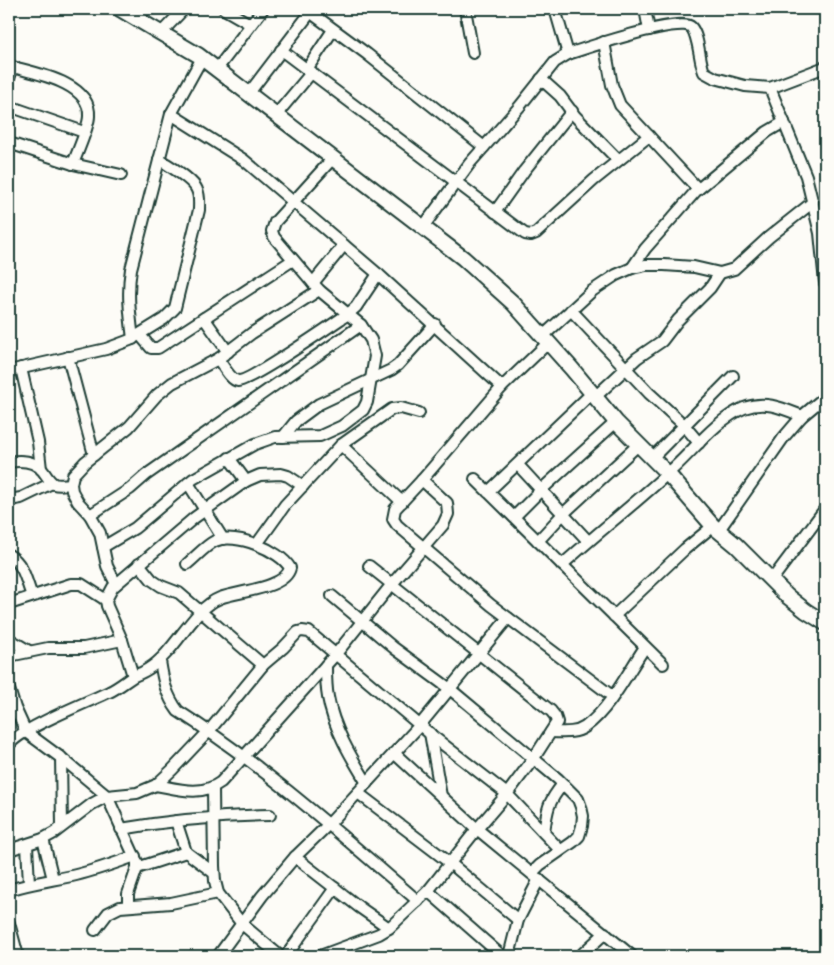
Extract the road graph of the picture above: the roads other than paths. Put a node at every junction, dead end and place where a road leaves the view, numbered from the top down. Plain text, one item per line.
1 (120, 9) edge
2 (184, 9) edge
3 (224, 9) edge
4 (263, 9) edge
5 (465, 9) edge
6 (555, 9) edge
7 (645, 9) edge
8 (311, 10) edge
9 (141, 14) edge
10 (250, 24) junction
11 (334, 30) junction
12 (649, 30) junction
13 (161, 33) junction
14 (604, 42) junction
15 (282, 50) junction
16 (473, 53) dead end
17 (568, 54) junction
18 (202, 58) junction
19 (11, 67) edge
20 (825, 67) edge
21 (217, 69) junction
22 (310, 70) junction
23 (9, 78) edge
24 (541, 79) junction
25 (770, 88) junction
26 (249, 93) junction
27 (9, 106) edge
28 (572, 111) junction
29 (171, 114) junction
30 (276, 115) junction
31 (784, 122) junction
32 (84, 132) junction
33 (649, 136) junction
34 (9, 143) edge
35 (484, 147) junction
36 (333, 158) junction
37 (159, 159) junction
38 (618, 160) junction
39 (73, 164) junction
40 (121, 175) dead end
41 (454, 183) junction
42 (698, 189) junction
43 (294, 202) junction
44 (813, 202) junction
45 (495, 212) junction
46 (423, 227) junction
47 (344, 244) junction
48 (293, 260) junction
49 (632, 268) junction
50 (720, 273) junction
51 (378, 274) junction
52 (825, 282) edge
53 (316, 286) junction
54 (572, 310) junction
55 (348, 314) junction
56 (204, 318) junction
57 (435, 324) junction
58 (361, 325) junction
59 (136, 337) junction
60 (545, 340) junction
61 (228, 352) junction
62 (68, 357) junction
63 (218, 359) junction
64 (21, 368) junction
65 (626, 369) junction
66 (9, 371) edge
67 (733, 376) dead end
68 (371, 380) junction
69 (502, 387) junction
70 (594, 395) junction
71 (825, 397) edge
72 (419, 413) dead end
73 (802, 416) junction
74 (616, 422) junction
75 (684, 425) junction
76 (282, 436) junction
77 (699, 443) junction
78 (638, 444) junction
79 (341, 445) junction
80 (94, 455) junction
81 (229, 458) junction
82 (652, 458) junction
83 (9, 462) edge
84 (518, 465) junction
85 (41, 469) junction
86 (668, 474) junction
87 (475, 479) dead end
88 (422, 480) junction
89 (246, 481) junction
90 (52, 483) junction
91 (188, 483) junction
92 (70, 484) junction
93 (303, 486) junction
94 (541, 490) junction
95 (488, 492) junction
96 (9, 500) edge
97 (402, 502) junction
98 (825, 509) edge
99 (205, 511) junction
100 (563, 514) junction
101 (90, 515) junction
102 (514, 517) junction
103 (716, 528) junction
104 (223, 539) junction
105 (538, 541) junction
106 (588, 541) junction
107 (257, 544) junction
108 (103, 547) junction
109 (423, 547) junction
110 (9, 555) edge
111 (139, 564) junction
112 (187, 564) dead end
113 (562, 565) junction
114 (369, 566) dead end
115 (772, 581) junction
116 (116, 584) junction
117 (392, 584) junction
118 (32, 596) junction
119 (332, 596) dead end
120 (106, 600) junction
121 (9, 604) edge
122 (201, 611) junction
123 (614, 616) junction
124 (508, 618) junction
125 (363, 621) junction
126 (824, 621) edge
127 (9, 639) edge
128 (122, 640) junction
129 (645, 647) junction
130 (29, 651) junction
131 (336, 654) junction
132 (480, 654) junction
133 (9, 656) edge
134 (160, 661) junction
135 (663, 664) dead end
136 (263, 665) junction
137 (326, 666) junction
138 (134, 676) junction
139 (9, 689) edge
140 (450, 689) junction
141 (612, 696) junction
142 (420, 725) junction
143 (209, 731) junction
144 (26, 732) junction
145 (551, 732) junction
146 (430, 733) junction
147 (9, 745) edge
148 (394, 753) junction
149 (244, 756) junction
150 (60, 757) junction
151 (534, 758) junction
152 (367, 782) junction
153 (563, 784) junction
154 (156, 785) junction
155 (213, 788) junction
156 (358, 793) junction
157 (507, 794) junction
158 (107, 796) junction
159 (441, 796) junction
160 (270, 815) dead end
161 (213, 817) junction
162 (176, 821) junction
163 (329, 824) junction
164 (62, 826) junction
165 (121, 829) junction
166 (477, 829) junction
167 (544, 833) junction
168 (43, 839) junction
169 (27, 844) junction
170 (9, 850) edge
171 (560, 850) junction
172 (186, 852) junction
173 (135, 856) junction
174 (295, 857) junction
175 (450, 863) junction
176 (137, 868) junction
177 (214, 873) junction
178 (535, 876) junction
179 (53, 879) junction
180 (29, 884) junction
181 (335, 888) junction
182 (9, 890) edge
183 (428, 891) junction
184 (218, 893) junction
185 (418, 900) junction
186 (128, 906) junction
187 (518, 920) junction
188 (9, 923) edge
189 (242, 924) junction
190 (389, 928) junction
191 (95, 930) dead end
192 (605, 933) junction
193 (18, 956) edge
194 (218, 956) edge
195 (280, 956) edge
196 (286, 956) edge
197 (320, 956) edge
198 (502, 956) edge
199 (509, 956) edge
200 (580, 956) edge
201 (632, 956) edge

1 - 9 street
2 - 13 street
3 - 10 street
4 - 10 street
5 - 16 street
6 - 17 street
7 - 12 street
8 - 11 street
8 - 15 street
9 - 13 street
10 - 21 street
11 - 22 street
11 - 35 street
12 - 14 street
12 - 25 street
13 - 18 street
14 - 17 street
14 - 33 street
15 - 22 street
15 - 26 street
17 - 24 street
18 - 21 street
18 - 29 street
19 - 23 street
19 - 32 street
20 - 25 street
21 - 26 street
22 - 30 street
22 - 41 street
24 - 28 street
24 - 35 street
25 - 31 street
26 - 30 street
27 - 32 street
28 - 38 street
28 - 45 street
29 - 37 street
29 - 43 street
30 - 36 street
31 - 42 street
31 - 44 street
32 - 39 street
33 - 38 street
33 - 42 street
34 - 39 street
35 - 41 street
36 - 43 street
36 - 46 street
37 - 59 street
37 - 59 street
38 - 45 street
39 - 40 street
41 - 45 street
41 - 46 street
42 - 49 street
43 - 47 street
43 - 48 street
44 - 50 street
44 - 52 street
46 - 60 street
47 - 51 street
47 - 53 street
48 - 53 street
48 - 56 street
49 - 50 street
49 - 54 street
50 - 65 street
51 - 55 street
51 - 57 street
53 - 55 street
53 - 61 street
54 - 60 street
54 - 65 street
55 - 58 street
55 - 63 street
56 - 59 street
56 - 61 street
57 - 68 street
57 - 69 street
58 - 68 street
58 - 101 street
59 - 62 street
60 - 69 street
60 - 70 street
61 - 63 street
62 - 64 street
62 - 80 street
63 - 80 street
64 - 66 street
64 - 85 street
65 - 70 street
65 - 75 street
67 - 75 street
68 - 76 street
68 - 76 street
69 - 88 street
70 - 74 street
70 - 84 street
71 - 73 street
72 - 79 street
73 - 77 street
73 - 103 street
74 - 78 street
74 - 94 street
75 - 77 street
75 - 82 street
76 - 81 street
77 - 86 street
78 - 82 street
78 - 100 street
79 - 93 street
79 - 97 street
80 - 92 street
81 - 89 street
81 - 91 street
82 - 86 street
83 - 85 street
84 - 94 street
84 - 95 street
85 - 90 street
86 - 103 street
86 - 106 street
87 - 95 street
88 - 97 street
88 - 109 street
89 - 93 street
89 - 99 street
90 - 92 street
90 - 96 street
91 - 99 street
91 - 108 street
92 - 101 street
93 - 107 street
94 - 100 street
94 - 102 street
95 - 102 street
97 - 109 street
98 - 115 street
99 - 104 street
99 - 111 street
100 - 105 street
100 - 106 street
101 - 108 street
102 - 105 street
103 - 115 street
103 - 123 street
104 - 107 street
104 - 112 street
105 - 113 street
106 - 113 street
107 - 122 street
108 - 116 street
109 - 117 street
109 - 124 street
110 - 118 street
111 - 116 street
111 - 122 street
113 - 123 street
114 - 117 street
115 - 126 street
116 - 120 street
117 - 125 street
117 - 132 street
118 - 120 street
118 - 121 street
119 - 125 street
120 - 128 street
122 - 134 street
122 - 136 street
123 - 129 street
124 - 132 street
124 - 141 street
125 - 131 street
125 - 140 street
127 - 130 street
128 - 130 street
128 - 138 street
129 - 135 street
129 - 141 street
130 - 133 street
131 - 136 street
131 - 137 street
131 - 142 street
132 - 140 street
132 - 145 street
134 - 138 street
134 - 143 street
136 - 143 street
137 - 149 street
137 - 152 street
138 - 144 street
139 - 144 street
140 - 142 street
140 - 151 street
141 - 145 street
142 - 146 street
142 - 148 street
143 - 149 street
143 - 154 street
144 - 147 street
144 - 150 street
145 - 151 street
146 - 157 street
146 - 159 street
148 - 152 street
148 - 159 street
149 - 155 street
149 - 163 street
150 - 158 street
150 - 164 street
151 - 153 street
151 - 157 street
152 - 156 street
153 - 167 street
153 - 171 street
154 - 155 street
154 - 158 street
155 - 161 street
156 - 163 street
156 - 175 street
157 - 166 street
157 - 167 street
158 - 164 street
158 - 165 street
159 - 166 street
160 - 161 street
161 - 162 street
161 - 177 street
162 - 165 street
162 - 172 street
163 - 174 street
163 - 185 street
164 - 168 street
165 - 173 street
166 - 175 street
166 - 178 street
167 - 171 street
168 - 169 street
168 - 179 street
169 - 170 street
169 - 180 street
171 - 178 street
172 - 176 street
172 - 177 street
173 - 176 street
173 - 179 street
174 - 181 street
174 - 189 street
175 - 183 street
175 - 187 street
176 - 186 street
177 - 184 street
178 - 187 street
178 - 192 street
179 - 180 street
180 - 182 street
181 - 190 street
181 - 196 street
183 - 185 street
183 - 198 street
184 - 186 street
184 - 189 street
185 - 190 street
186 - 191 street
187 - 199 street
188 - 193 street
189 - 194 street
189 - 195 street
190 - 197 street
192 - 200 street
192 - 201 street

